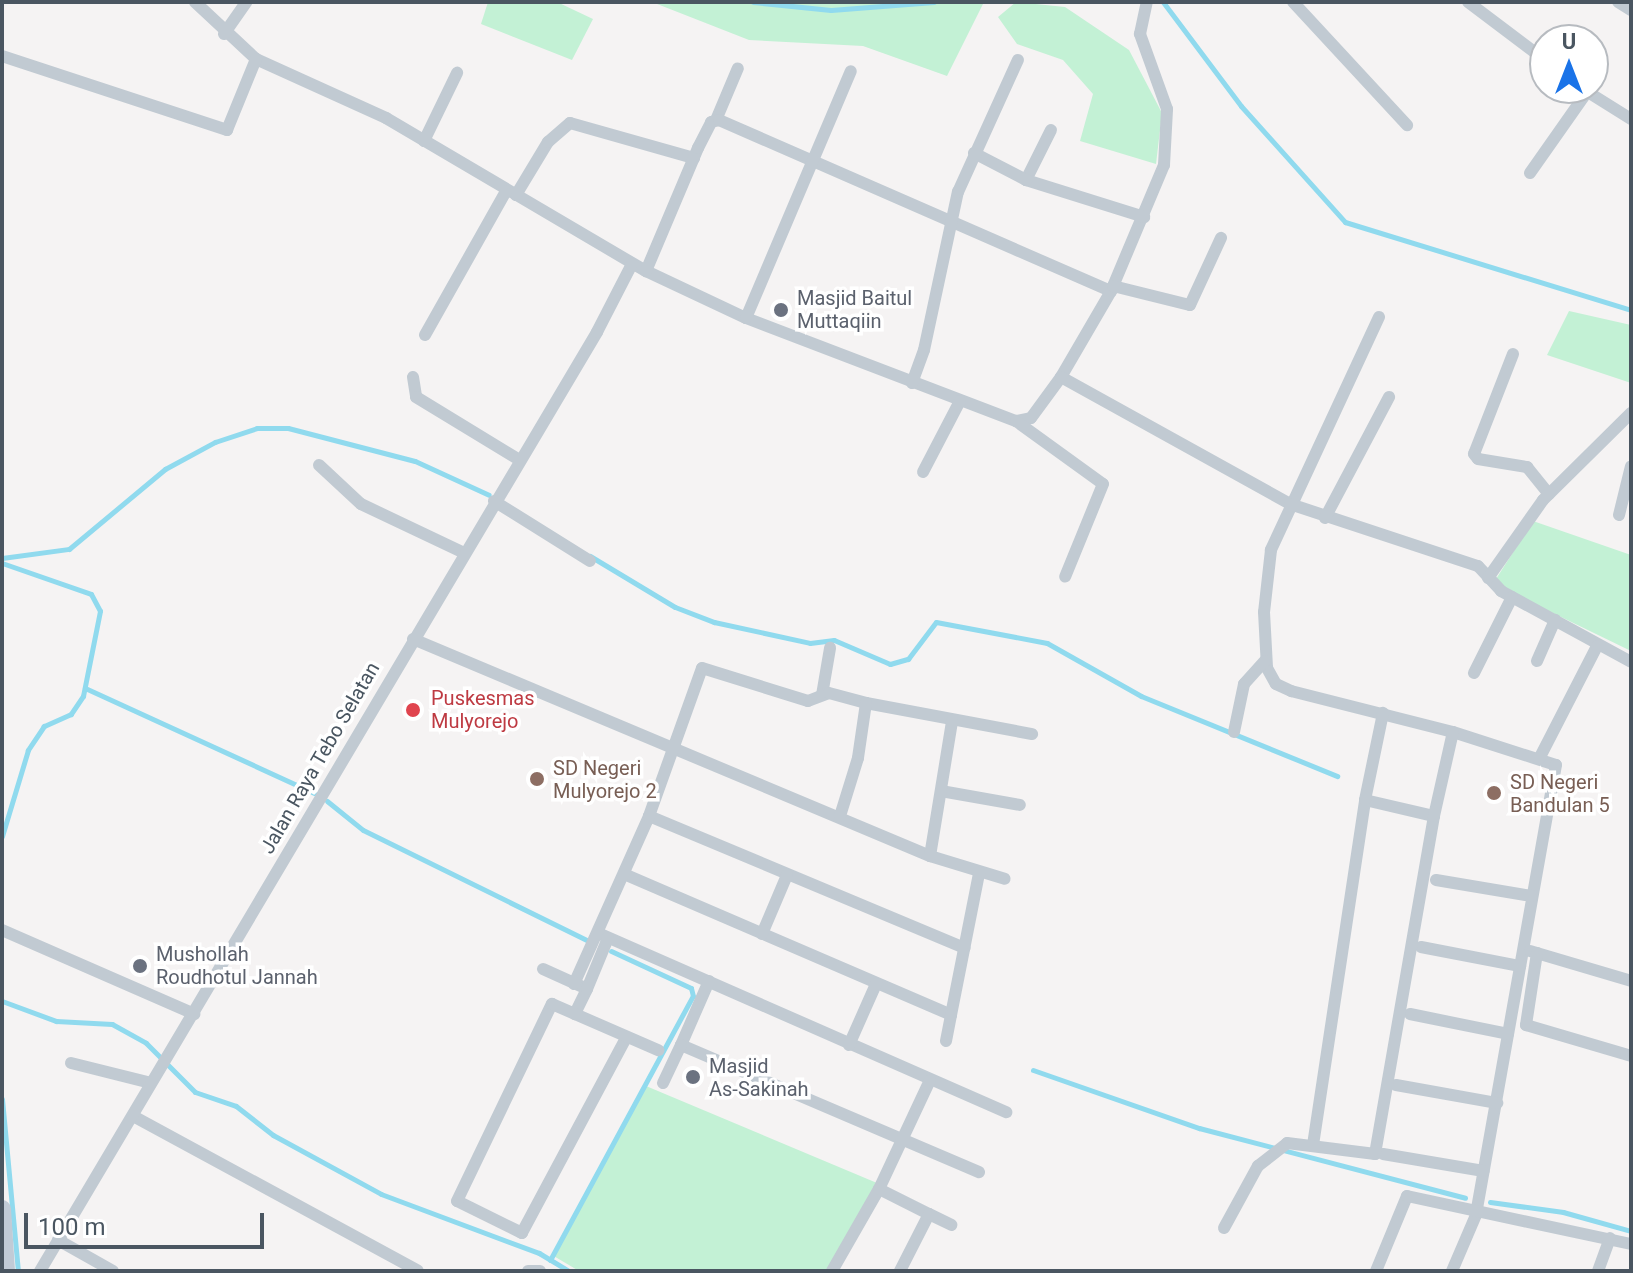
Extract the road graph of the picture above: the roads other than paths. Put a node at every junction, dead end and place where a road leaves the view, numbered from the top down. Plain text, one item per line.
1 (195, 2) edge
2 (246, 2) edge
3 (1147, 2) edge
4 (1293, 2) edge
5 (1618, 2) edge
6 (1472, 3) edge
7 (1631, 10) edge
8 (224, 34) junction
9 (1529, 48) edge
10 (2, 56) edge
11 (256, 59) junction
12 (1018, 60) dead end
13 (738, 68) dead end
14 (851, 71) dead end
15 (457, 73) dead end
16 (1576, 104) edge
17 (1607, 104) edge
18 (1631, 119) edge
19 (716, 120) junction
20 (1407, 125) dead end
21 (1051, 130) dead end
22 (424, 141) junction
23 (974, 153) junction
24 (694, 158) junction
25 (815, 158) junction
26 (1530, 173) dead end
27 (1026, 180) junction
28 (511, 193) junction
29 (1144, 217) junction
30 (951, 219) junction
31 (1221, 238) dead end
32 (632, 264) junction
33 (646, 271) junction
34 (1112, 289) junction
35 (1379, 317) dead end
36 (746, 318) junction
37 (425, 335) dead end
38 (1513, 354) dead end
39 (413, 377) dead end
40 (1061, 377) junction
41 (912, 383) junction
42 (1389, 397) dead end
43 (960, 401) junction
44 (1631, 413) edge
45 (1016, 421) junction
46 (518, 459) junction
47 (319, 465) dead end
48 (1631, 466) edge
49 (923, 472) dead end
50 (1549, 494) junction
51 (494, 501) junction
52 (1290, 504) junction
53 (1619, 515) dead end
54 (1325, 518) junction
55 (464, 553) junction
56 (590, 561) dead end
57 (1065, 577) dead end
58 (1488, 578) junction
59 (1512, 597) junction
60 (1555, 620) junction
61 (413, 639) junction
62 (1597, 646) junction
63 (830, 648) dead end
64 (1265, 661) junction
65 (1537, 661) dead end
66 (1631, 662) edge
67 (1474, 673) dead end
68 (822, 695) junction
69 (866, 703) junction
70 (1383, 713) junction
71 (952, 721) junction
72 (1234, 732) dead end
73 (1453, 732) junction
74 (1032, 734) dead end
75 (674, 748) junction
76 (1539, 759) junction
77 (941, 791) junction
78 (1365, 800) junction
79 (1020, 805) dead end
80 (649, 816) junction
81 (840, 816) junction
82 (1434, 816) junction
83 (930, 856) junction
84 (979, 873) junction
85 (624, 874) junction
86 (787, 875) junction
87 (1005, 879) dead end
88 (1436, 880) dead end
89 (1532, 896) junction
90 (2, 930) edge
91 (762, 934) junction
92 (603, 936) junction
93 (1421, 947) dead end
94 (964, 948) junction
95 (1523, 949) junction
96 (1537, 953) junction
97 (1520, 966) junction
98 (543, 969) dead end
99 (709, 981) junction
100 (1631, 981) edge
101 (575, 984) junction
102 (876, 984) junction
103 (552, 1004) junction
104 (194, 1014) junction
105 (575, 1014) junction
106 (1410, 1014) dead end
107 (951, 1015) junction
108 (1508, 1034) junction
109 (626, 1038) junction
110 (946, 1041) dead end
111 (681, 1045) junction
112 (849, 1045) junction
113 (658, 1050) dead end
114 (1631, 1056) edge
115 (71, 1063) dead end
116 (154, 1078) junction
117 (930, 1080) junction
118 (663, 1083) dead end
119 (1396, 1085) dead end
120 (1497, 1103) junction
121 (1006, 1112) dead end
122 (133, 1116) junction
123 (904, 1139) junction
124 (1313, 1145) junction
125 (1383, 1154) dead end
126 (1484, 1171) junction
127 (979, 1172) dead end
128 (879, 1189) junction
129 (2, 1209) edge
130 (929, 1214) junction
131 (1476, 1215) junction
132 (952, 1225) dead end
133 (1224, 1228) dead end
134 (1610, 1238) junction
135 (58, 1240) junction
136 (1631, 1244) edge
137 (6, 1271) edge
138 (40, 1271) edge
139 (113, 1271) edge
140 (418, 1271) edge
141 (528, 1271) edge
142 (540, 1271) edge
143 (832, 1271) edge
144 (900, 1271) edge
145 (1376, 1271) edge
146 (1452, 1271) edge
147 (1598, 1271) edge

1 - 8 street
2 - 8 street
3 - 29 street
4 - 20 street
5 - 7 street
6 - 9 street
8 - 11 street
10 - 11 street
11 - 22 street
12 - 23 street
13 - 19 street
14 - 25 street
15 - 22 street
16 - 26 street
17 - 18 street
19 - 24 street
19 - 25 street
21 - 27 street
22 - 28 street
23 - 27 street
23 - 30 street
24 - 28 street
24 - 33 street
25 - 30 street
25 - 36 street
27 - 29 street
28 - 32 street
28 - 37 street
29 - 34 street
30 - 34 street
30 - 41 street
31 - 34 street
32 - 33 street
32 - 46 street, Jalan Raya Tebo Selatan
33 - 36 street
34 - 40 street
35 - 52 street
36 - 41 street
38 - 50 street
39 - 46 street
40 - 45 street
40 - 52 street
41 - 43 street
42 - 54 street
43 - 45 street
43 - 49 street
44 - 50 street
45 - 57 street
46 - 51 street, Jalan Raya Tebo Selatan
47 - 55 street
48 - 53 street
50 - 58 street
51 - 55 street, Jalan Raya Tebo Selatan
51 - 56 street
52 - 54 street
52 - 64 street
54 - 58 street
55 - 61 street, Jalan Raya Tebo Selatan
58 - 59 street
59 - 60 street
59 - 67 street
60 - 62 street
60 - 65 street
61 - 75 street
61 - 104 street, Jalan Raya Tebo Selatan
62 - 66 street
62 - 76 street
63 - 68 street
64 - 70 street
64 - 72 street
68 - 69 street
68 - 75 street
69 - 71 street
69 - 81 street
70 - 73 street
70 - 78 street
71 - 74 street
71 - 77 street
73 - 76 street
73 - 82 street
75 - 80 street
75 - 81 street
76 - 89 street
77 - 79 street
77 - 83 street
78 - 82 street
78 - 124 street
80 - 85 street
80 - 86 street
81 - 83 street
82 - 124 street
83 - 84 street
84 - 87 street
84 - 94 street
85 - 91 street
85 - 92 street
86 - 91 street
86 - 94 street
88 - 89 street
89 - 95 street
90 - 104 street
91 - 102 street
92 - 99 street
92 - 101 street
93 - 97 street
94 - 107 street
95 - 96 street
95 - 97 street
96 - 100 street
96 - 114 street
97 - 108 street
98 - 101 street
99 - 111 street
99 - 112 street
101 - 103 street
101 - 105 street
102 - 107 street
102 - 112 street
103 - 105 street
103 - 109 street
104 - 116 street, Jalan Raya Tebo Selatan
105 - 109 street
106 - 108 street
107 - 110 street
108 - 120 street
109 - 113 street
111 - 118 street
111 - 123 street
112 - 117 street
115 - 116 street
116 - 122 street, Jalan Raya Tebo Selatan
117 - 121 street
117 - 123 street
119 - 120 street
120 - 126 street
122 - 135 street, Jalan Raya Tebo Selatan
122 - 140 street
123 - 127 street
123 - 128 street
124 - 133 street
125 - 126 street
126 - 131 street
128 - 130 street
128 - 143 street
129 - 137 main road
130 - 132 street
130 - 144 street
131 - 134 street
131 - 145 street
131 - 146 street
134 - 136 street
134 - 147 street
135 - 138 street, Jalan Raya Tebo Selatan
135 - 139 street
141 - 142 street

